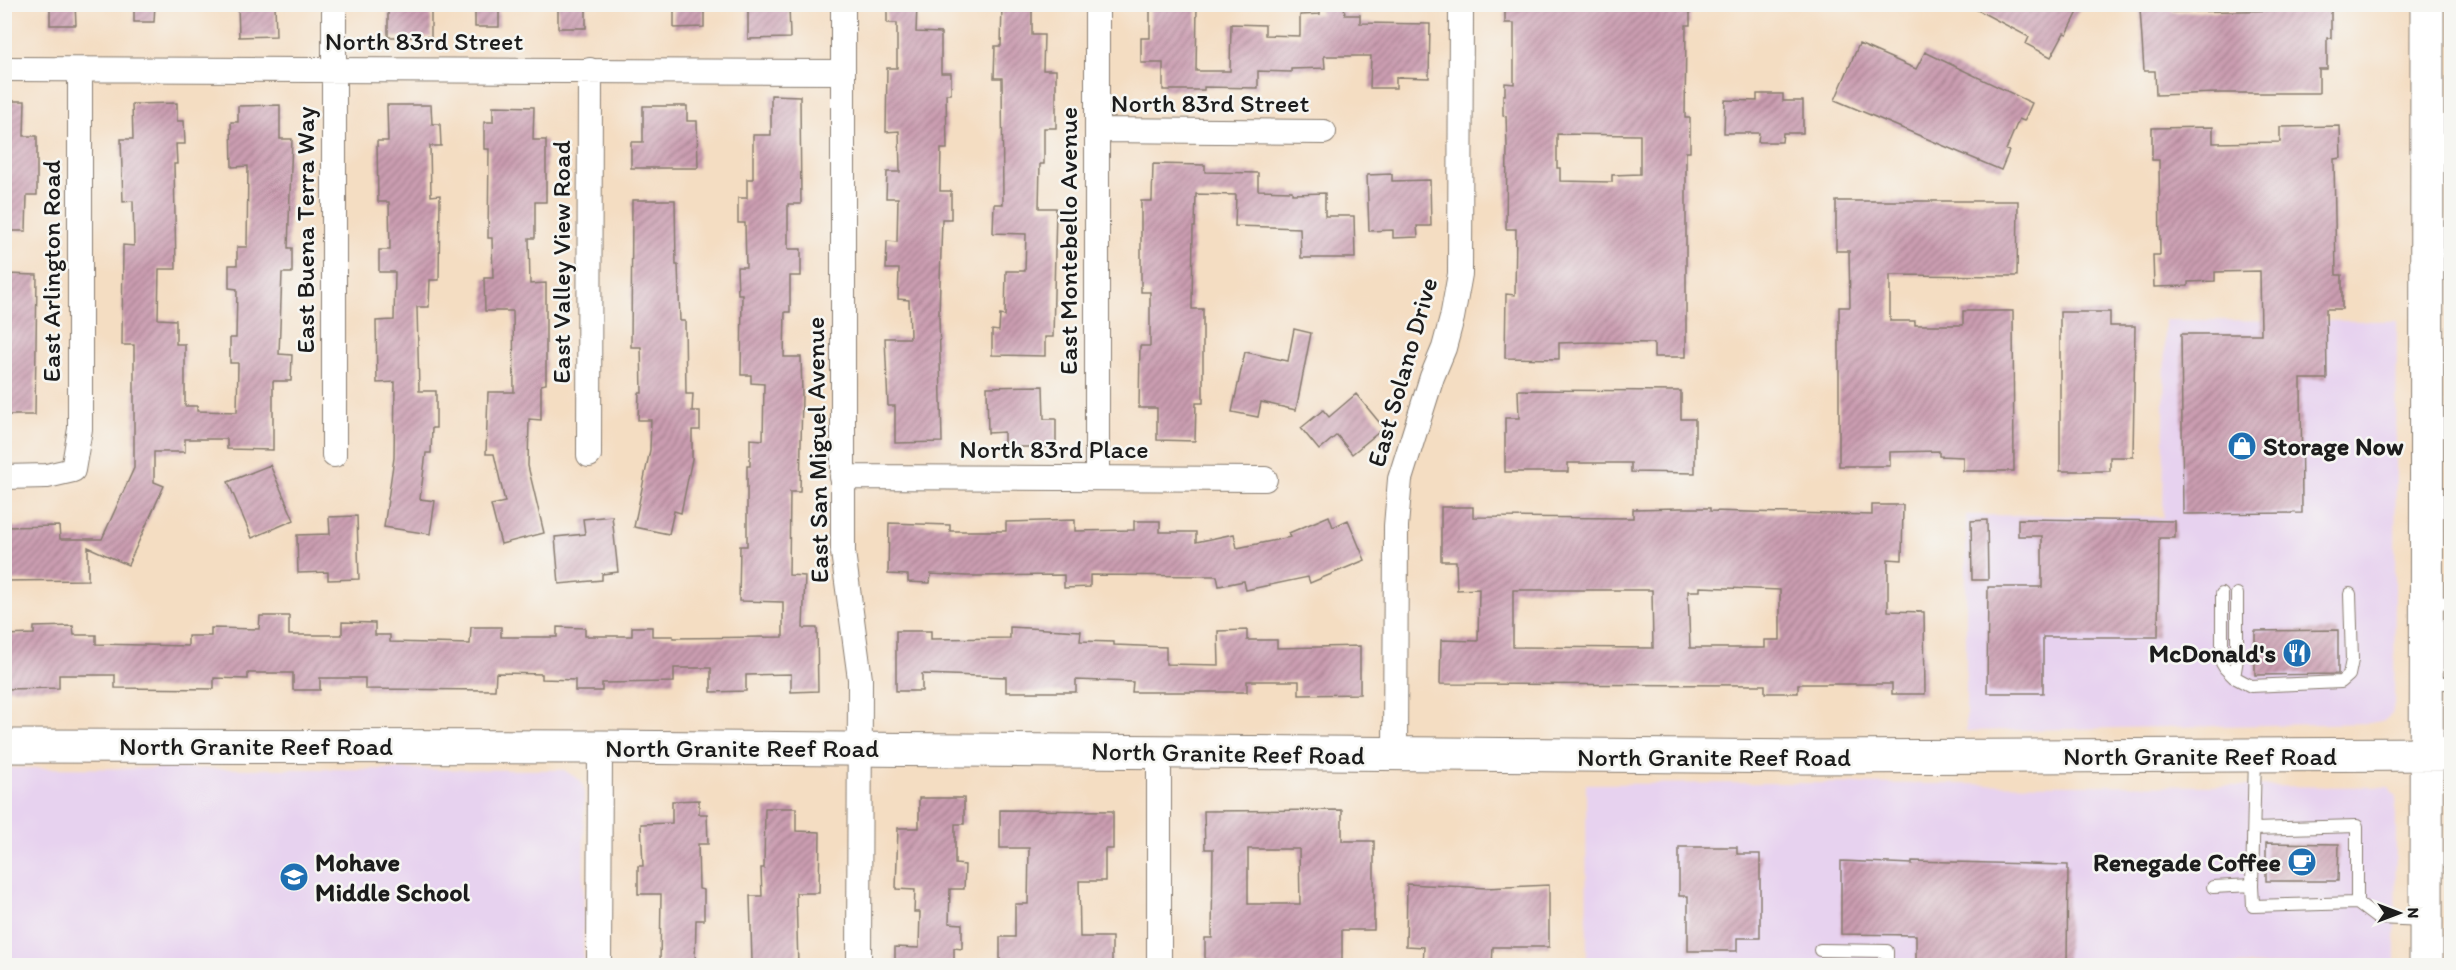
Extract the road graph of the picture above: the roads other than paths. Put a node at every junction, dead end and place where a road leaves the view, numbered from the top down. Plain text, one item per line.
1 (334, 4) edge
2 (843, 4) edge
3 (1097, 4) edge
4 (1461, 4) edge
5 (2427, 4) edge
6 (4, 69) edge
7 (80, 70) junction
8 (334, 70) junction
9 (590, 70) junction
10 (843, 72) junction
11 (1097, 130) junction
12 (1324, 132) dead end
13 (334, 455) dead end
14 (589, 455) dead end
15 (4, 477) edge
16 (842, 477) junction
17 (1097, 477) junction
18 (1265, 479) dead end
19 (2222, 594) dead end
20 (2237, 594) dead end
21 (2350, 594) dead end
22 (2439, 602) edge
23 (2234, 677) junction
24 (2439, 683) edge
25 (4, 746) edge
26 (600, 747) junction
27 (860, 749) junction
28 (1159, 752) junction
29 (2439, 754) edge
30 (1395, 755) junction
31 (2255, 755) junction
32 (2254, 829) junction
33 (2252, 885) junction
34 (2213, 887) dead end
35 (2357, 903) junction
36 (2426, 921) junction
37 (1820, 950) dead end
38 (599, 966) edge
39 (859, 966) edge
40 (1159, 966) edge
41 (1887, 966) edge
42 (2426, 966) edge

1 - 8 street, East Buena Terra Way
2 - 10 street, East San Miguel Avenue
3 - 11 street, East Montebello Avenue
4 - 30 street, East Solano Drive
5 - 22 street
6 - 7 street, North 83rd Street
7 - 8 street, North 83rd Street
7 - 15 street, East Arlington Road
8 - 9 street, North 83rd Street
8 - 13 street, East Buena Terra Way
9 - 10 street, North 83rd Street
9 - 14 street, East Valley View Road
10 - 16 street, East San Miguel Avenue
11 - 12 street, North 83rd Street
11 - 17 street, East Montebello Avenue
16 - 17 street, North 83rd Place
16 - 27 street, East San Miguel Avenue
17 - 18 street, North 83rd Place
19 - 23 lane
20 - 23 lane
21 - 23 lane
22 - 24 street
24 - 29 street
25 - 26 street, North Granite Reef Road
26 - 27 street, North Granite Reef Road
26 - 38 street
27 - 28 street, North Granite Reef Road
27 - 39 street, East San Miguel Avenue
28 - 30 street, North Granite Reef Road
28 - 40 street
29 - 31 street, North Granite Reef Road
29 - 36 street
30 - 31 street, North Granite Reef Road
31 - 32 lane
32 - 33 lane
32 - 35 lane
33 - 34 lane
33 - 35 lane
35 - 36 lane
36 - 42 street
37 - 41 lane

